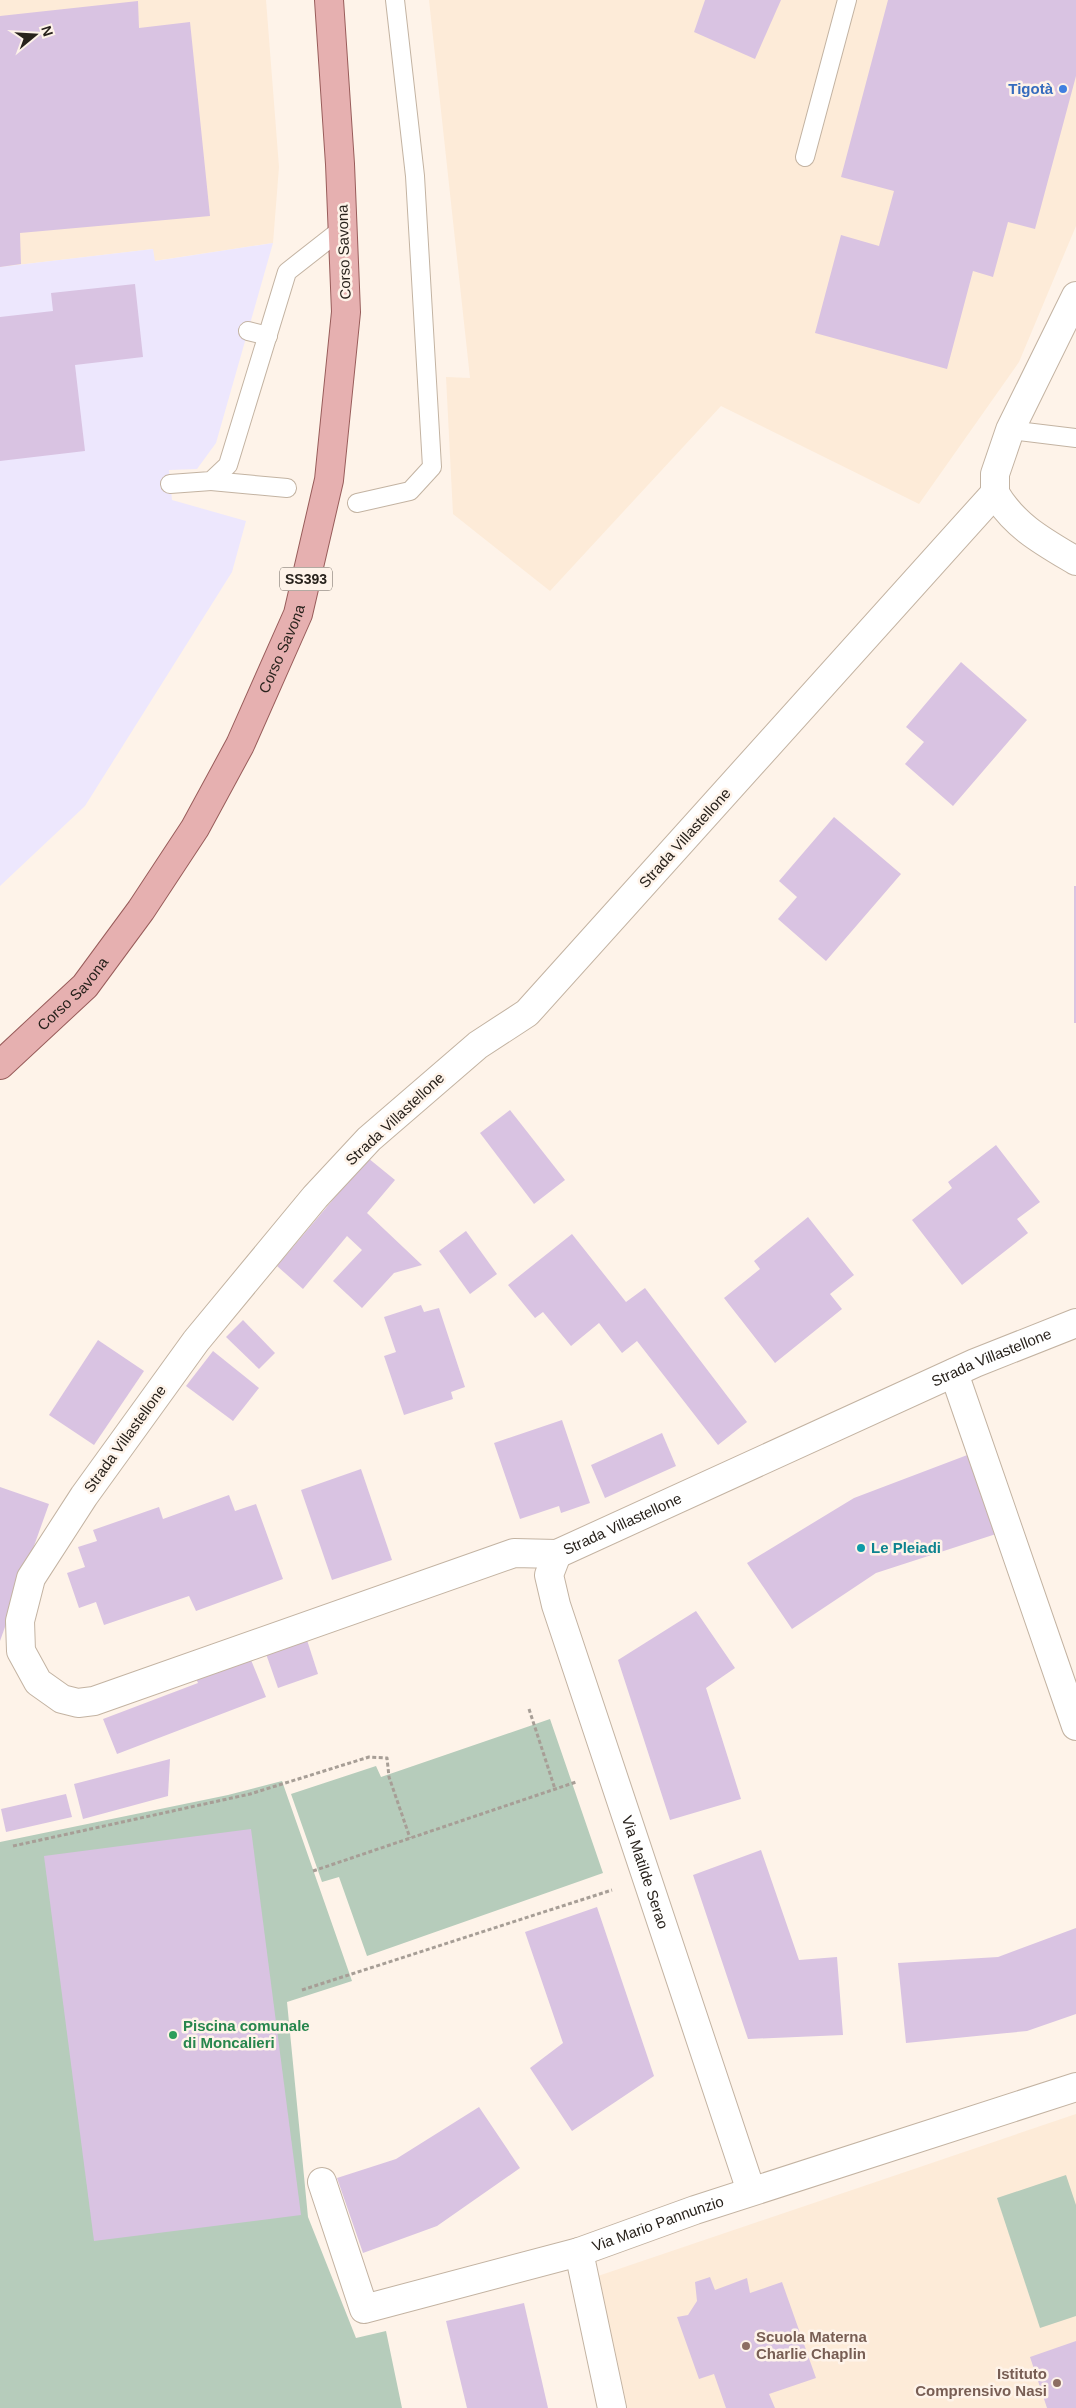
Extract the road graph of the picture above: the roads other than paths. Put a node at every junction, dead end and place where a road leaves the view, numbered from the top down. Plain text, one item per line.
1 (329, 0) edge
2 (395, 0) edge
3 (847, 0) edge
4 (805, 157) dead end
5 (343, 228) junction
6 (1076, 296) edge
7 (248, 331) dead end
8 (268, 336) junction
9 (1010, 430) junction
10 (1076, 438) edge
11 (211, 482) junction
12 (170, 484) dead end
13 (286, 488) dead end
14 (994, 493) junction
15 (357, 503) dead end
16 (1076, 561) edge
17 (0, 1065) edge
18 (1076, 1323) edge
19 (954, 1372) junction
20 (558, 1554) junction
21 (1076, 1726) edge
22 (1076, 2087) edge
23 (322, 2182) dead end
24 (751, 2191) junction
25 (579, 2252) junction
26 (612, 2408) edge

1 - 5 main road, Corso Savona / SS393
2 - 15 lane
3 - 4 lane
5 - 8 lane
5 - 17 main road, Corso Savona / SS393
6 - 9 street
7 - 8 lane
8 - 11 lane
9 - 10 lane
9 - 14 street
11 - 12 lane
11 - 13 lane
14 - 16 street
14 - 20 street, Strada Villastellone
18 - 19 street, Strada Villastellone
19 - 20 street, Strada Villastellone
19 - 21 street
20 - 24 street, Via Matilde Serao
22 - 24 street, Via Mario Pannunzio
23 - 25 street, Via Mario Pannunzio
24 - 25 street, Via Mario Pannunzio
25 - 26 street

